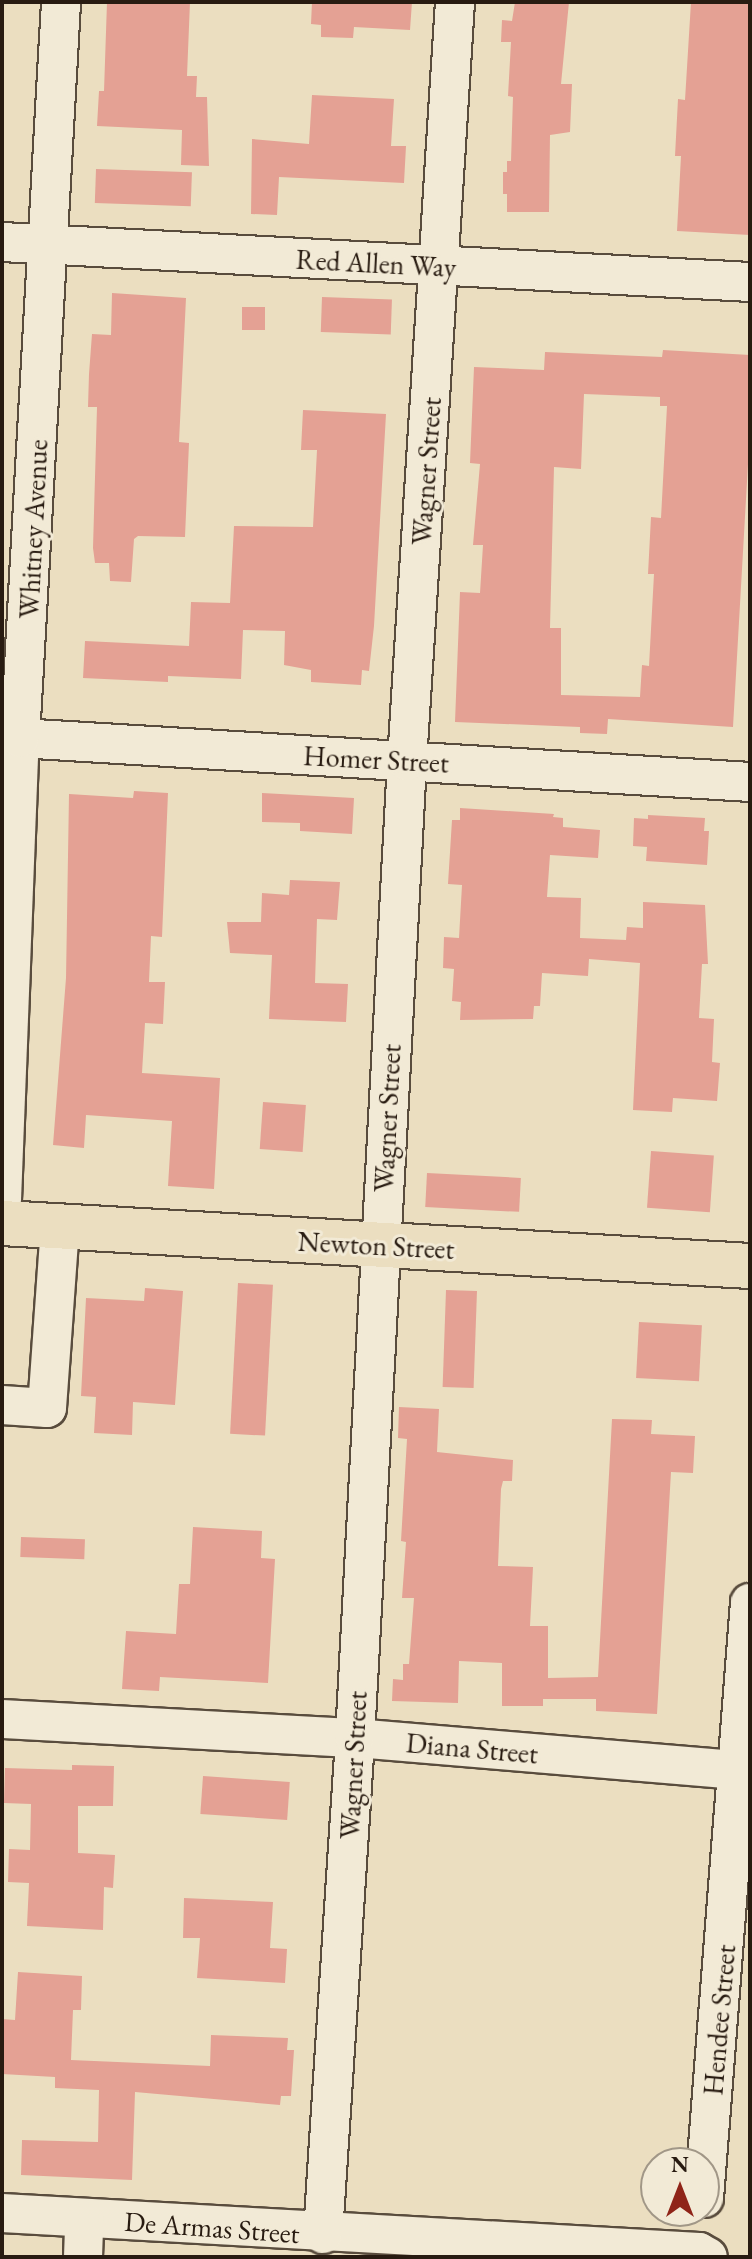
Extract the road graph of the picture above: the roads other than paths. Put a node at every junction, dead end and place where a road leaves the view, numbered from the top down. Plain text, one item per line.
1 (61, 2) edge
2 (455, 2) edge
3 (2, 242) edge
4 (49, 243) junction
5 (438, 268) junction
6 (750, 282) edge
7 (11, 738) edge
8 (407, 761) junction
9 (750, 782) edge
10 (2, 1200) edge
11 (2, 1223) edge
12 (60, 1227) junction
13 (380, 1245) junction
14 (750, 1266) edge
15 (2, 1405) edge
16 (750, 1603) edge
17 (2, 1719) edge
18 (355, 1738) junction
19 (745, 1771) edge
20 (709, 2147) edge
21 (2, 2213) edge
22 (84, 2219) junction
23 (703, 2227) edge
24 (323, 2234) junction
25 (702, 2255) edge
26 (83, 2257) edge

1 - 4 street, Whitney Avenue
2 - 5 street, Wagner Street
3 - 4 street, Red Allen Way
4 - 5 street, Red Allen Way
4 - 7 street, Whitney Avenue
5 - 6 street, Red Allen Way
5 - 8 street, Wagner Street
7 - 8 street, Homer Street
7 - 10 street, Whitney Avenue
8 - 9 street, Homer Street
8 - 13 street, Wagner Street
11 - 12 main road, Newton Street
12 - 13 main road, Newton Street
12 - 15 street
13 - 14 main road, Newton Street
13 - 18 street, Wagner Street
16 - 19 street, Hendee Street
17 - 18 street, Diana Street
18 - 19 street, Diana Street
18 - 24 street, Wagner Street
19 - 20 street, Hendee Street
21 - 22 street, De Armas Street
22 - 24 street, De Armas Street
22 - 26 street
23 - 25 street
24 - 25 street, De Armas Street

